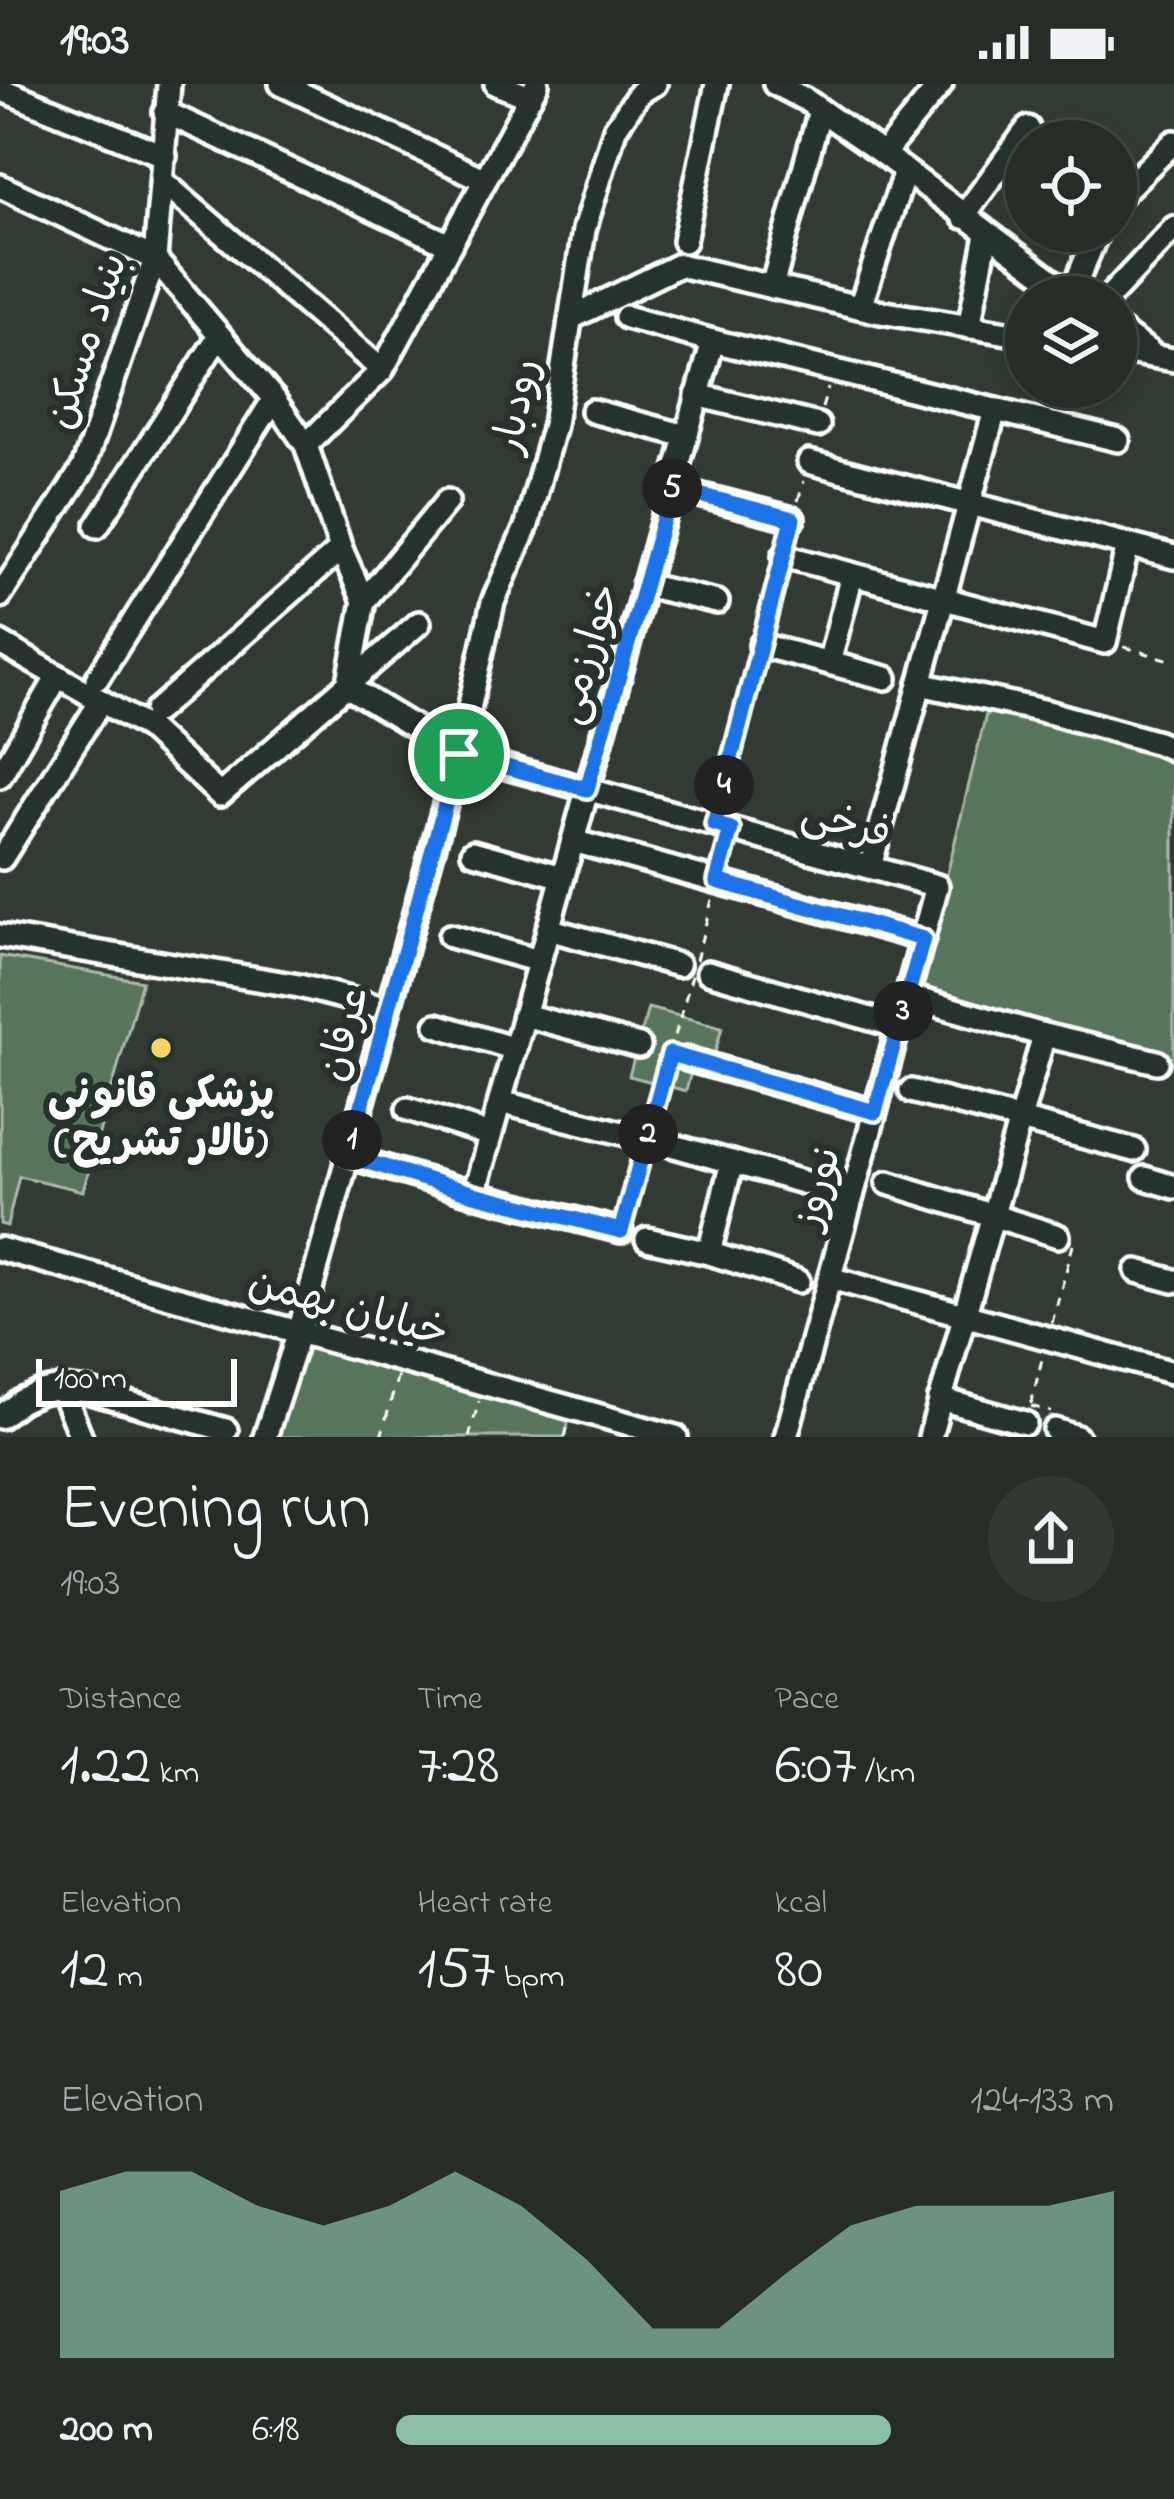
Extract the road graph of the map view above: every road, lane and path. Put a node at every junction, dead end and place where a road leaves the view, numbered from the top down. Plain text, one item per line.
1 (169, 84) edge
2 (281, 84) edge
3 (496, 84) edge
4 (655, 84) edge
5 (717, 84) edge
6 (776, 84) edge
7 (941, 84) edge
8 (0, 89) edge
9 (534, 90) edge
10 (815, 98) edge
11 (165, 112) junction
12 (1174, 142) edge
13 (883, 154) junction
14 (165, 156) junction
15 (1005, 159) edge
16 (905, 172) junction
17 (1137, 178) edge
18 (485, 180) junction
19 (163, 182) junction
20 (0, 186) edge
21 (963, 217) junction
22 (1174, 228) edge
23 (987, 234) junction
24 (684, 241) dead end
25 (450, 245) junction
26 (155, 259) junction
27 (1045, 276) edge
28 (1129, 276) edge
29 (772, 287) junction
30 (860, 308) junction
31 (626, 317) dead end
32 (571, 318) junction
33 (969, 327) junction
34 (1005, 333) edge
35 (219, 336) junction
36 (712, 341) junction
37 (1137, 341) edge
38 (1165, 358) edge
39 (832, 369) junction
40 (382, 370) junction
41 (698, 395) junction
42 (274, 399) junction
43 (994, 410) junction
44 (592, 411) dead end
45 (818, 425) joint
46 (686, 436) junction
47 (1118, 440) dead end
48 (306, 445) junction
49 (809, 462) joint
50 (672, 488) junction
51 (447, 501) dead end
52 (969, 502) junction
53 (793, 519) joint
54 (97, 526) dead end
55 (1128, 545) junction
56 (341, 549) junction
57 (784, 556) joint
58 (1174, 556) edge
59 (852, 575) junction
60 (644, 586) junction
61 (0, 596) edge
62 (943, 600) junction
63 (364, 601) junction
64 (717, 602) dead end
65 (419, 623) dead end
66 (1105, 642) junction
67 (0, 643) edge
68 (761, 645) junction
69 (1174, 661) edge
70 (829, 663) junction
71 (58, 676) junction
72 (886, 678) dead end
73 (920, 684) junction
74 (348, 687) junction
75 (99, 690) junction
76 (156, 711) dead end
77 (1174, 750) edge
78 (459, 754) junction
79 (0, 776) edge
80 (587, 789) junction
81 (714, 824) junction
82 (573, 841) junction
83 (473, 852) dead end
84 (2, 858) edge
85 (869, 867) junction
86 (563, 877) junction
87 (717, 881) junction
88 (937, 886) joint
89 (548, 929) junction
90 (0, 936) edge
91 (450, 936) dead end
92 (923, 939) junction
93 (539, 961) junction
94 (678, 965) dead end
95 (708, 972) dead end
96 (907, 997) junction
97 (388, 1009) junction
98 (524, 1016) junction
99 (437, 1025) dead end
100 (899, 1027) junction
101 (1043, 1035) junction
102 (639, 1046) dead end
103 (514, 1049) junction
104 (687, 1058) dead end
105 (1157, 1062) dead end
106 (911, 1091) dead end
107 (500, 1102) junction
108 (408, 1109) dead end
109 (875, 1112) junction
110 (1019, 1121) junction
111 (490, 1136) junction
112 (1134, 1150) dead end
113 (348, 1156) junction
114 (732, 1162) junction
115 (1145, 1178) dead end
116 (888, 1183) dead end
117 (1174, 1187) edge
118 (474, 1194) junction
119 (852, 1196) junction
120 (994, 1215) junction
121 (621, 1231) joint
122 (1058, 1236) joint
123 (647, 1239) dead end
124 (0, 1249) edge
125 (709, 1253) junction
126 (1137, 1270) dead end
127 (830, 1278) junction
128 (798, 1280) dead end
129 (1174, 1281) edge
130 (966, 1316) junction
131 (299, 1332) junction
132 (1047, 1340) junction
133 (403, 1360) junction
134 (1174, 1373) edge
135 (485, 1382) junction
136 (61, 1388) junction
137 (940, 1399) junction
138 (1028, 1414) joint
139 (0, 1418) edge
140 (226, 1430) dead end
141 (1054, 1430) dead end
142 (81, 1437) edge
143 (265, 1437) edge
144 (381, 1437) edge
145 (470, 1437) edge
146 (676, 1437) edge
147 (786, 1437) edge
148 (930, 1437) edge
149 (1077, 1437) edge

1 - 11 street, بنیاد مسکن
2 - 18 street
3 - 9 street
4 - 32 street, رودبار
5 - 24 street
6 - 10 street
7 - 13 street
8 - 14 street
9 - 18 street
10 - 13 street
10 - 29 street
11 - 14 street, بنیاد مسکن
11 - 25 street
12 - 17 street
13 - 16 street
14 - 19 street, بنیاد مسکن
15 - 21 street
16 - 21 street
16 - 30 street
18 - 25 street
19 - 26 street, بنیاد مسکن
19 - 40 street
20 - 26 street
21 - 23 street
22 - 28 street
23 - 27 street
23 - 33 street
25 - 40 street
26 - 35 street
26 - 61 street, بنیاد مسکن
29 - 30 street
29 - 32 street
30 - 33 street
31 - 36 street
32 - 78 street, رودبار
33 - 34 street
35 - 42 street
35 - 54 street
36 - 39 street
36 - 41 street, خوارزمی
37 - 38 street
39 - 43 street
39 - 45 path
40 - 48 street
41 - 45 street
41 - 46 street, خوارزمی
42 - 48 street
42 - 75 street
43 - 47 street
43 - 52 street
44 - 46 street
46 - 50 street, خوارزمی
48 - 56 street
49 - 52 street
49 - 53 path
50 - 53 street
50 - 60 street, خوارزمی
51 - 63 street
52 - 55 street
52 - 62 street
55 - 58 street
55 - 66 street
56 - 63 street
56 - 76 street
57 - 59 street
57 - 68 path
59 - 62 street
59 - 70 street
60 - 64 street
60 - 80 street, خوارزمی
62 - 66 street
62 - 73 street
63 - 74 street
65 - 74 street
66 - 69 path
67 - 71 street
68 - 70 street
68 - 81 path
70 - 72 street
71 - 75 street
71 - 79 street
73 - 77 street
73 - 85 street
74 - 75 street
74 - 78 street, فرخی
75 - 84 street
78 - 80 street, فرخی
78 - 97 street, عرفان
80 - 81 street, فرخی
80 - 82 street, خوارزمی
81 - 85 street, فرخی
82 - 86 street, خوارزمی
82 - 87 street
83 - 86 street
85 - 88 street, فرخی
86 - 89 street, خوارزمی
87 - 92 street
87 - 121 path
88 - 92 street, نوروز
89 - 93 street, خوارزمی
89 - 94 street
90 - 97 street
91 - 93 street
92 - 96 street, نوروز
93 - 98 street, خوارزمی
95 - 100 street
96 - 100 street, نوروز
96 - 101 street
97 - 113 street, عرفان
98 - 102 street
98 - 103 street, خوارزمی
99 - 103 street
100 - 109 street, نوروز
101 - 105 street
101 - 110 street
103 - 107 street, خوارزمی
104 - 109 street
106 - 110 street
107 - 111 street, خوارزمی
107 - 114 street
108 - 111 street
109 - 119 street, نوروز
110 - 112 street
110 - 120 street
111 - 118 street, خوارزمی
113 - 118 street
113 - 131 street, عرفان
114 - 119 street
114 - 125 street
115 - 117 street
116 - 120 street
118 - 121 street
119 - 127 street, نوروز
120 - 122 street
120 - 130 street
122 - 132 path
123 - 125 street
124 - 131 street, خیابان بهمن
125 - 128 street
126 - 129 street
127 - 130 street
127 - 147 street, نوروز
130 - 132 street
130 - 137 street
131 - 133 street, خیابان بهمن
131 - 143 street, عرفان
132 - 134 street
132 - 138 path
133 - 135 street, خیابان بهمن
133 - 144 path
135 - 145 path
135 - 146 street, خیابان بهمن
136 - 139 street
136 - 140 street
136 - 142 street
137 - 138 street
137 - 148 street
141 - 149 street

